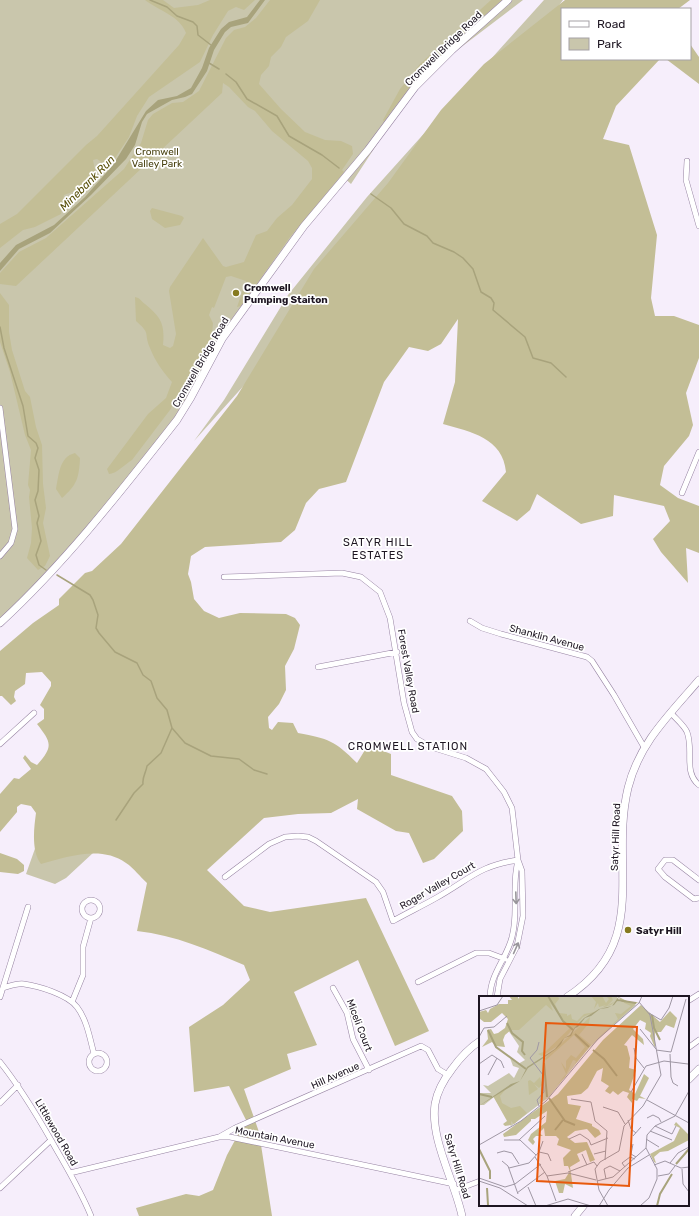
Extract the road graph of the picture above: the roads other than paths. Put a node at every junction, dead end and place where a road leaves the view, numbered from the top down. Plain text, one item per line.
1 (508, 0) edge
2 (687, 161) dead end
3 (699, 226) edge
4 (0, 408) edge
5 (699, 452) edge
6 (682, 493) dead end
7 (0, 556) edge
8 (224, 577) dead end
9 (470, 621) dead end
10 (0, 623) edge
11 (397, 652) junction
12 (318, 667) dead end
13 (699, 680) edge
14 (34, 713) dead end
15 (671, 713) junction
16 (0, 744) edge
17 (644, 747) junction
18 (699, 785) edge
19 (518, 860) junction
20 (225, 877) dead end
21 (699, 880) edge
22 (699, 898) edge
23 (28, 907) dead end
24 (91, 918) dead end
25 (503, 958) junction
26 (509, 961) junction
27 (418, 982) dead end
28 (3, 988) junction
29 (333, 988) dead end
30 (699, 994) edge
31 (490, 996) edge
32 (497, 996) edge
33 (568, 996) edge
34 (0, 997) edge
35 (689, 1000) edge
36 (72, 1002) junction
37 (699, 1040) edge
38 (479, 1042) edge
39 (689, 1047) edge
40 (94, 1054) dead end
41 (0, 1062) edge
42 (699, 1069) edge
43 (369, 1070) junction
44 (448, 1074) junction
45 (689, 1079) edge
46 (18, 1086) junction
47 (0, 1103) edge
48 (219, 1137) junction
49 (51, 1140) junction
50 (70, 1173) junction
51 (479, 1181) edge
52 (455, 1187) junction
53 (0, 1188) edge
54 (583, 1206) edge
55 (91, 1216) edge
56 (462, 1216) edge
57 (575, 1216) edge

1 - 10 main road, Cromwell Bridge Road
2 - 3 street
4 - 7 street
5 - 6 street
8 - 11 street, Forest Valley Road
9 - 17 street, Shanklin Avenue
11 - 12 street
11 - 19 street, Forest Valley Road
13 - 15 main road, Satyr Hill Road
14 - 16 street
15 - 17 main road, Satyr Hill Road
15 - 18 street
17 - 33 main road, Satyr Hill Road
19 - 20 street, Roger Valley Court
19 -> 25 street, Forest Valley Road
26 -> 19 street, Forest Valley Road
21 - 22 street
23 - 28 street
24 - 36 street
25 - 26 street
25 - 27 street
25 - 31 street, Forest Valley Road
26 - 32 street, Forest Valley Road
28 - 34 street
28 - 36 street
29 - 43 street, Miceli Court
30 - 35 street
36 - 40 street
37 - 39 street
38 - 44 main road, Satyr Hill Road
41 - 46 street, Littlewood Road
42 - 45 main road
43 - 44 street, Hill Avenue
43 - 48 street, Hill Avenue
44 - 52 main road, Satyr Hill Road
46 - 47 street
46 - 49 street, Littlewood Road
48 - 50 street, Mountain Avenue
48 - 52 street, Mountain Avenue
49 - 50 street, Littlewood Road
49 - 53 street
50 - 55 street, Littlewood Road
51 - 52 street
52 - 56 main road, Satyr Hill Road
54 - 57 main road

